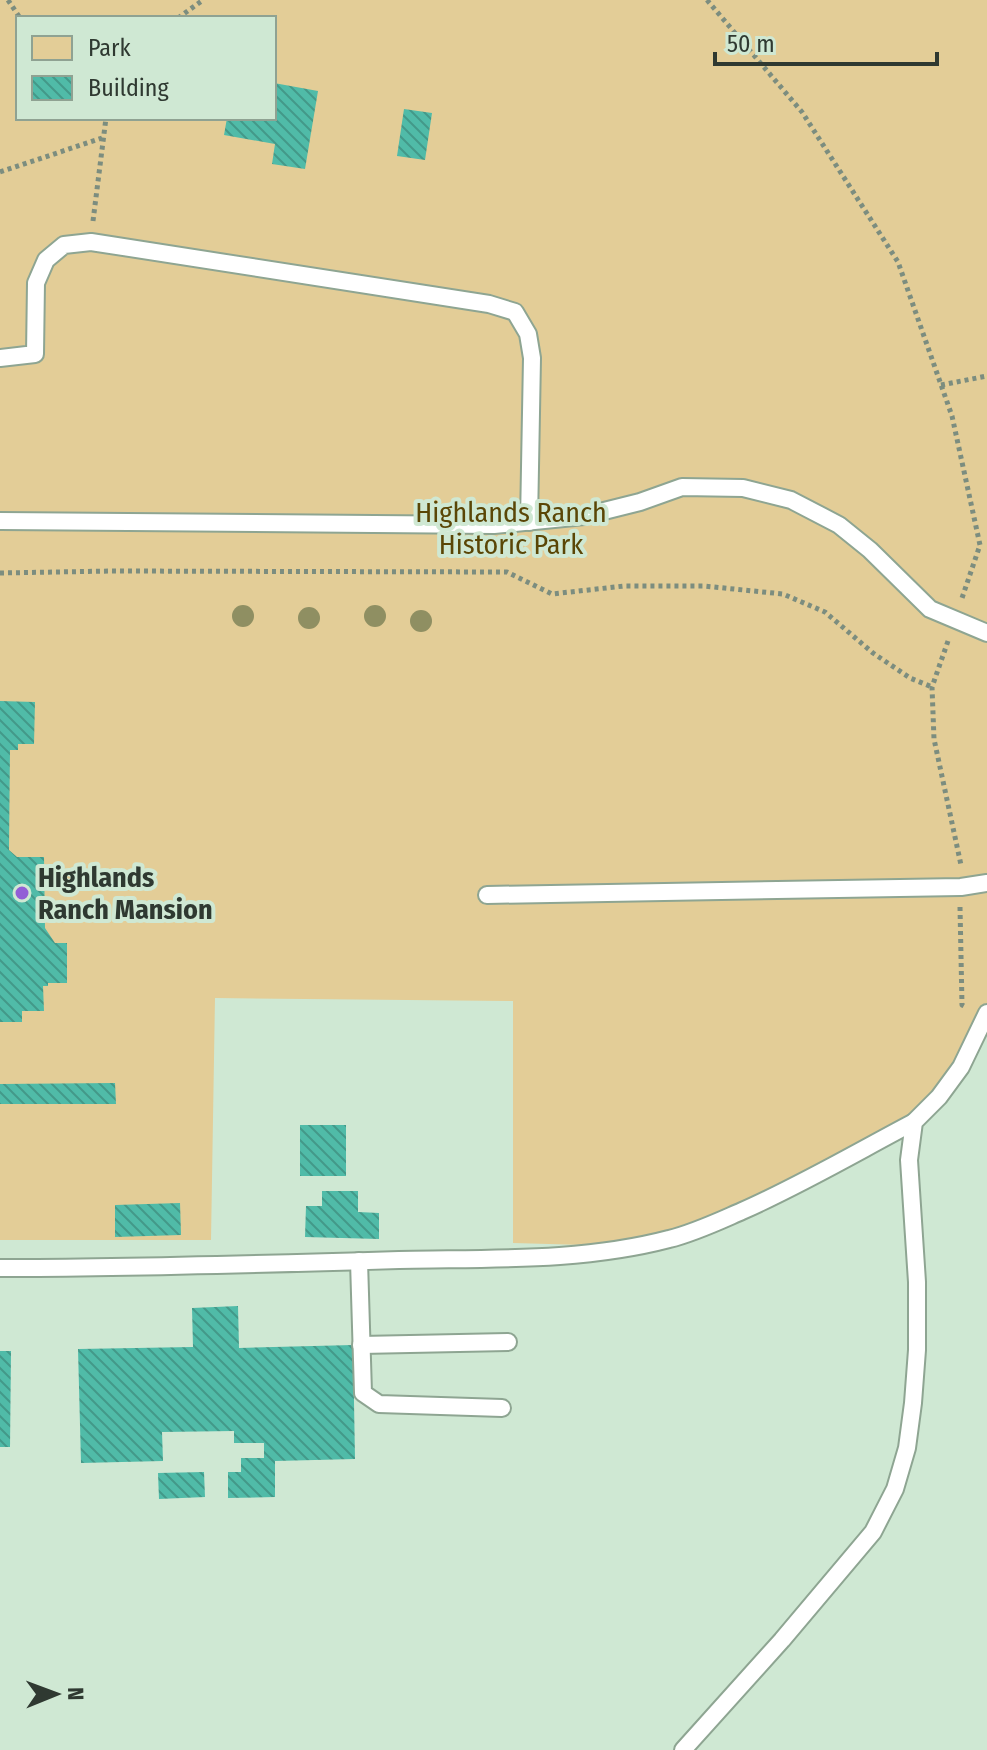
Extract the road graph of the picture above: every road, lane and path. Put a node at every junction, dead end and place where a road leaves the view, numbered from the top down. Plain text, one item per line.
1 (203, 0) edge
2 (707, 0) edge
3 (181, 16) edge
4 (106, 120) edge
5 (102, 138) junction
6 (0, 172) edge
7 (91, 242) junction
8 (0, 358) edge
9 (987, 376) edge
10 (941, 385) junction
11 (0, 521) edge
12 (529, 522) junction
13 (0, 573) edge
14 (955, 619) junction
15 (987, 633) edge
16 (932, 687) junction
17 (987, 883) edge
18 (961, 887) junction
19 (487, 895) dead end
20 (986, 1017) edge
21 (914, 1122) junction
22 (359, 1261) junction
23 (0, 1268) edge
24 (508, 1342) dead end
25 (361, 1345) junction
26 (502, 1408) dead end
27 (683, 1750) edge

1 - 3 path
2 - 10 path
4 - 5 path
5 - 6 path
5 - 7 path
7 - 8 lane
7 - 12 lane
9 - 10 path
10 - 14 path
11 - 12 lane
12 - 14 lane
13 - 16 path
14 - 15 lane
14 - 16 path
16 - 18 path
17 - 18 lane
18 - 19 lane
18 - 20 path
20 - 21 lane
21 - 22 lane
21 - 27 lane
22 - 23 lane
22 - 25 lane
24 - 25 lane
25 - 26 lane

